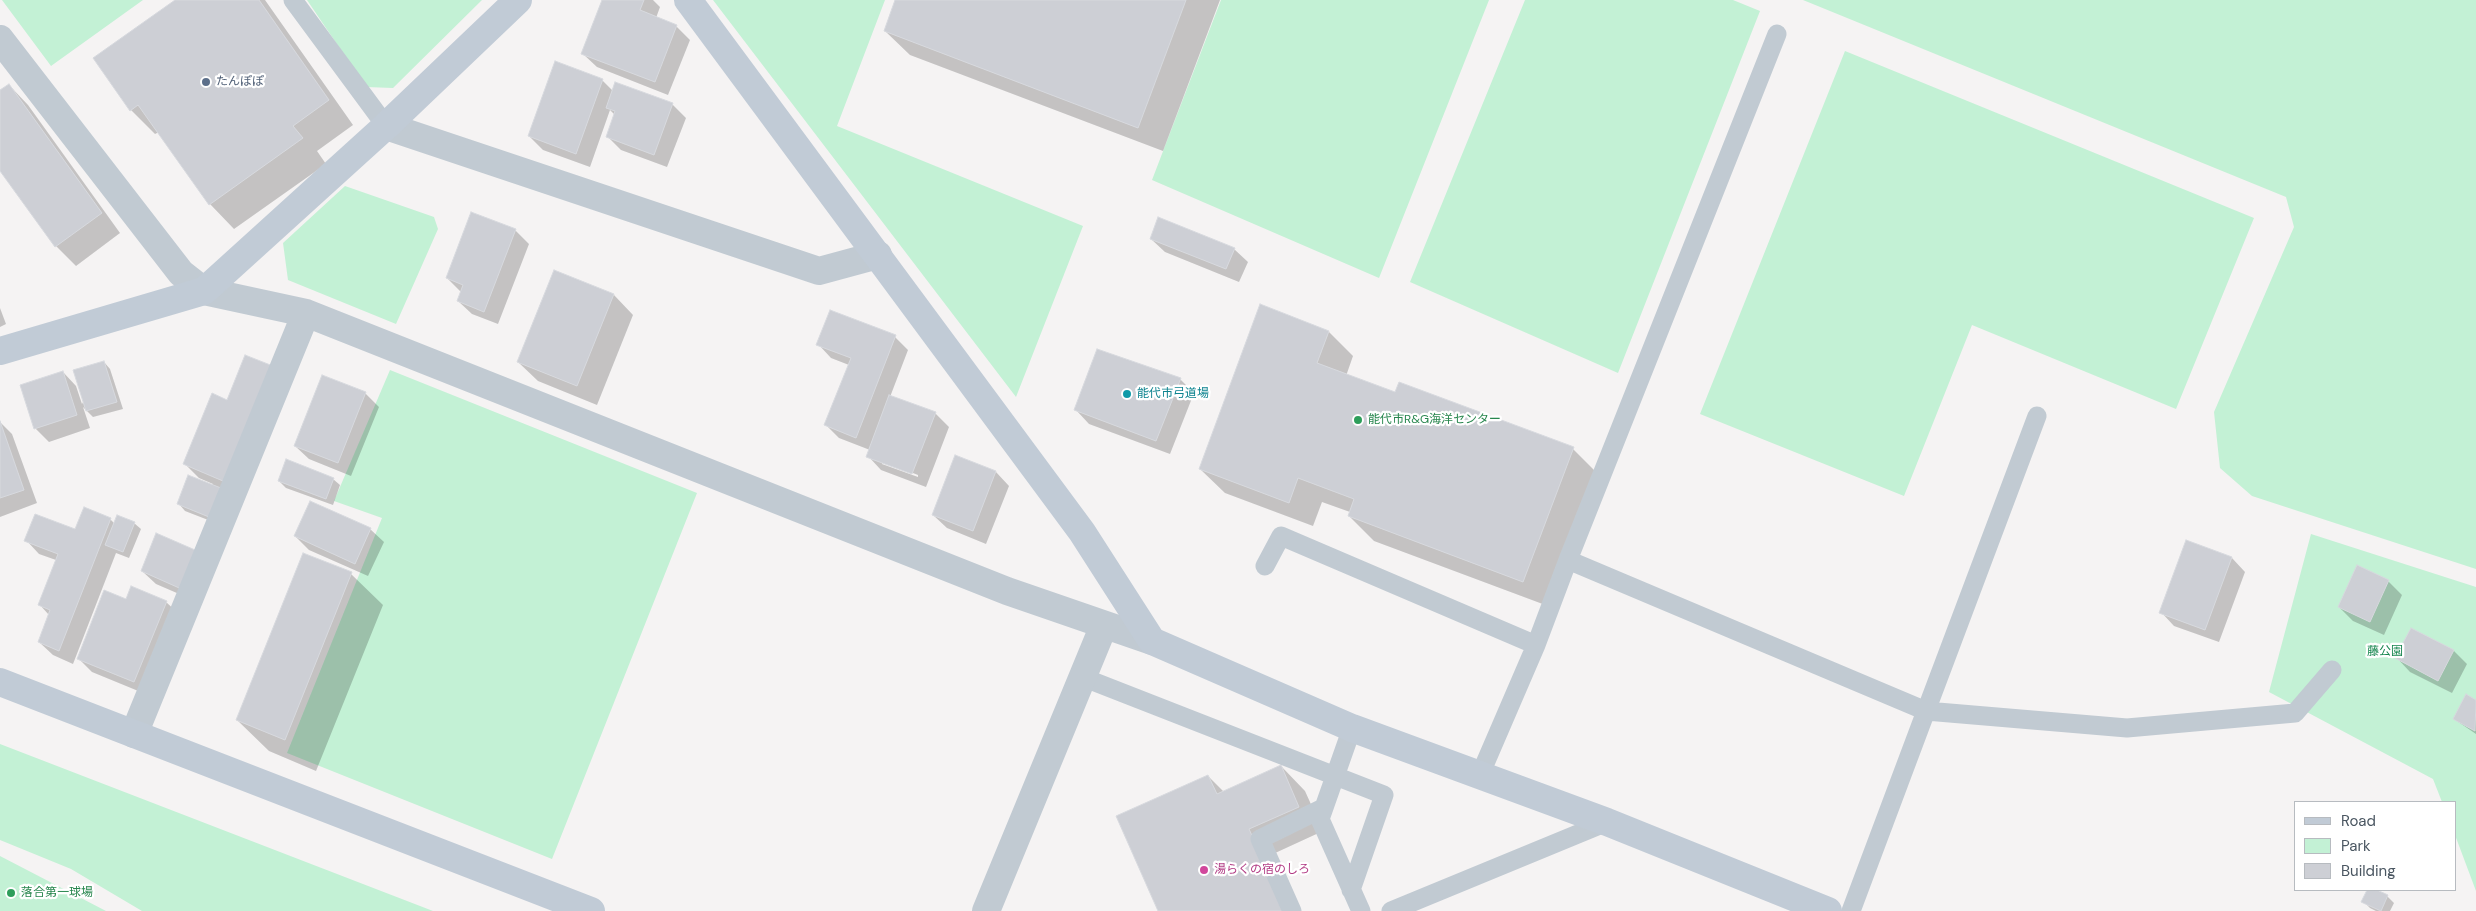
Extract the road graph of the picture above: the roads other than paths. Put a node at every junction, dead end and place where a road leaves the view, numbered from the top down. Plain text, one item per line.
1 (293, 0) edge
2 (518, 0) edge
3 (688, 0) edge
4 (1777, 34) dead end
5 (0, 39) edge
6 (386, 126) junction
7 (878, 254) junction
8 (204, 291) junction
9 (306, 313) junction
10 (0, 351) edge
11 (2037, 416) dead end
12 (1568, 560) junction
13 (1265, 566) dead end
14 (1104, 624) junction
15 (1152, 641) junction
16 (1536, 644) junction
17 (2332, 670) dead end
18 (1082, 677) junction
19 (0, 682) edge
20 (1926, 711) junction
21 (1352, 728) junction
22 (134, 734) junction
23 (1480, 775) junction
24 (1335, 776) junction
25 (1323, 808) junction
26 (1607, 822) junction
27 (1351, 890) junction
28 (591, 911) edge
29 (986, 911) edge
30 (1292, 911) edge
31 (1361, 911) edge
32 (1391, 911) edge
33 (1828, 911) edge
34 (1851, 911) edge

1 - 6 lane
2 - 6 street
3 - 7 street
4 - 12 lane
5 - 8 street
6 - 7 street
6 - 8 street
7 - 15 street
8 - 9 street
8 - 10 street
9 - 14 street
9 - 22 street
11 - 20 lane
12 - 16 lane
12 - 20 lane
13 - 16 lane
14 - 15 street
14 - 18 street
15 - 21 street
16 - 23 lane
17 - 20 lane
18 - 24 lane
18 - 29 street
19 - 22 street
20 - 34 lane
21 - 23 street
21 - 24 lane
22 - 28 street
23 - 26 street
24 - 25 lane
24 - 27 lane
25 - 27 lane
25 - 30 lane
26 - 32 lane
26 - 33 street
27 - 31 lane

